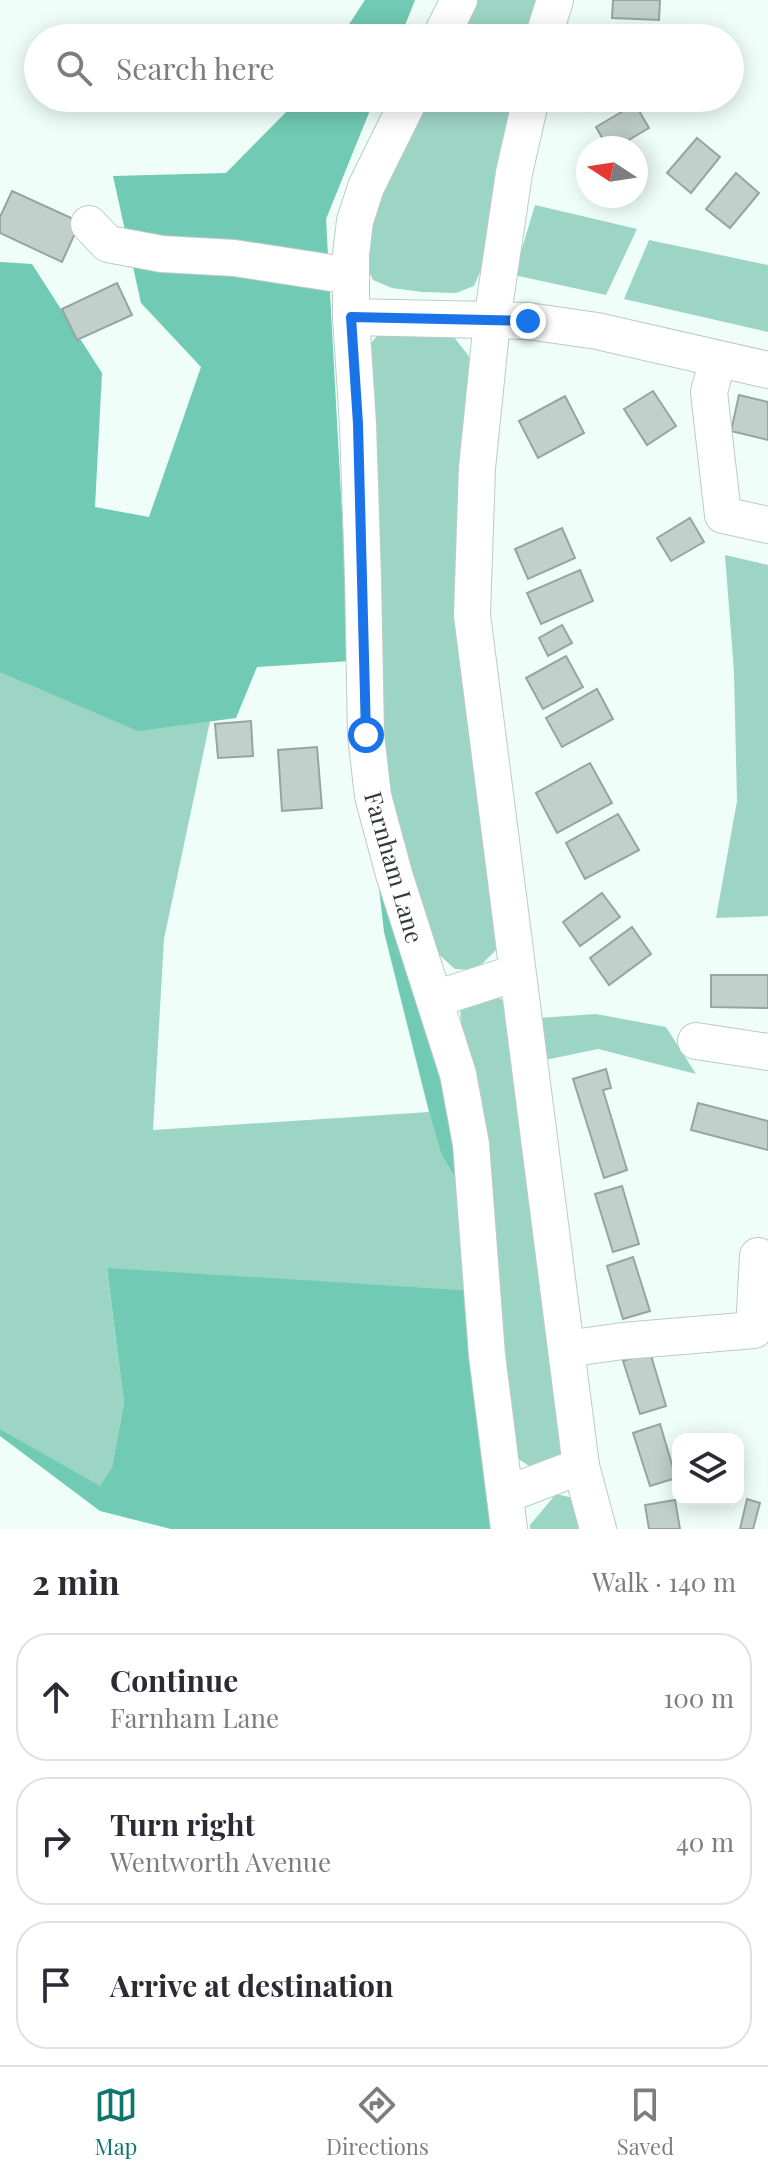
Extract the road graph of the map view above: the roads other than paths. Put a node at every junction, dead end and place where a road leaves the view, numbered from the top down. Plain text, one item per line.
1 (459, 0) edge
2 (555, 0) edge
3 (447, 24) edge
4 (547, 24) edge
5 (403, 112) edge
6 (528, 112) edge
7 (89, 224) dead end
8 (351, 276) junction
9 (351, 317) junction
10 (492, 321) junction
11 (718, 359) junction
12 (768, 370) edge
13 (768, 525) edge
14 (516, 973) junction
15 (435, 999) junction
16 (696, 1041) dead end
17 (768, 1052) edge
18 (758, 1256) dead end
19 (566, 1349) junction
20 (581, 1466) junction
21 (507, 1512) edge
22 (598, 1529) edge

1 - 3 street
2 - 4 street
5 - 8 street, Farnham Lane
6 - 10 street
7 - 8 street
8 - 9 street, Farnham Lane
9 - 10 street
9 - 15 street, Farnham Lane
10 - 11 street
10 - 14 street
11 - 12 street
11 - 13 street
14 - 15 street
14 - 19 street
15 - 21 street, Farnham Lane
16 - 17 street
18 - 19 street
19 - 20 street
20 - 21 street, Farnham Lane
20 - 22 street

